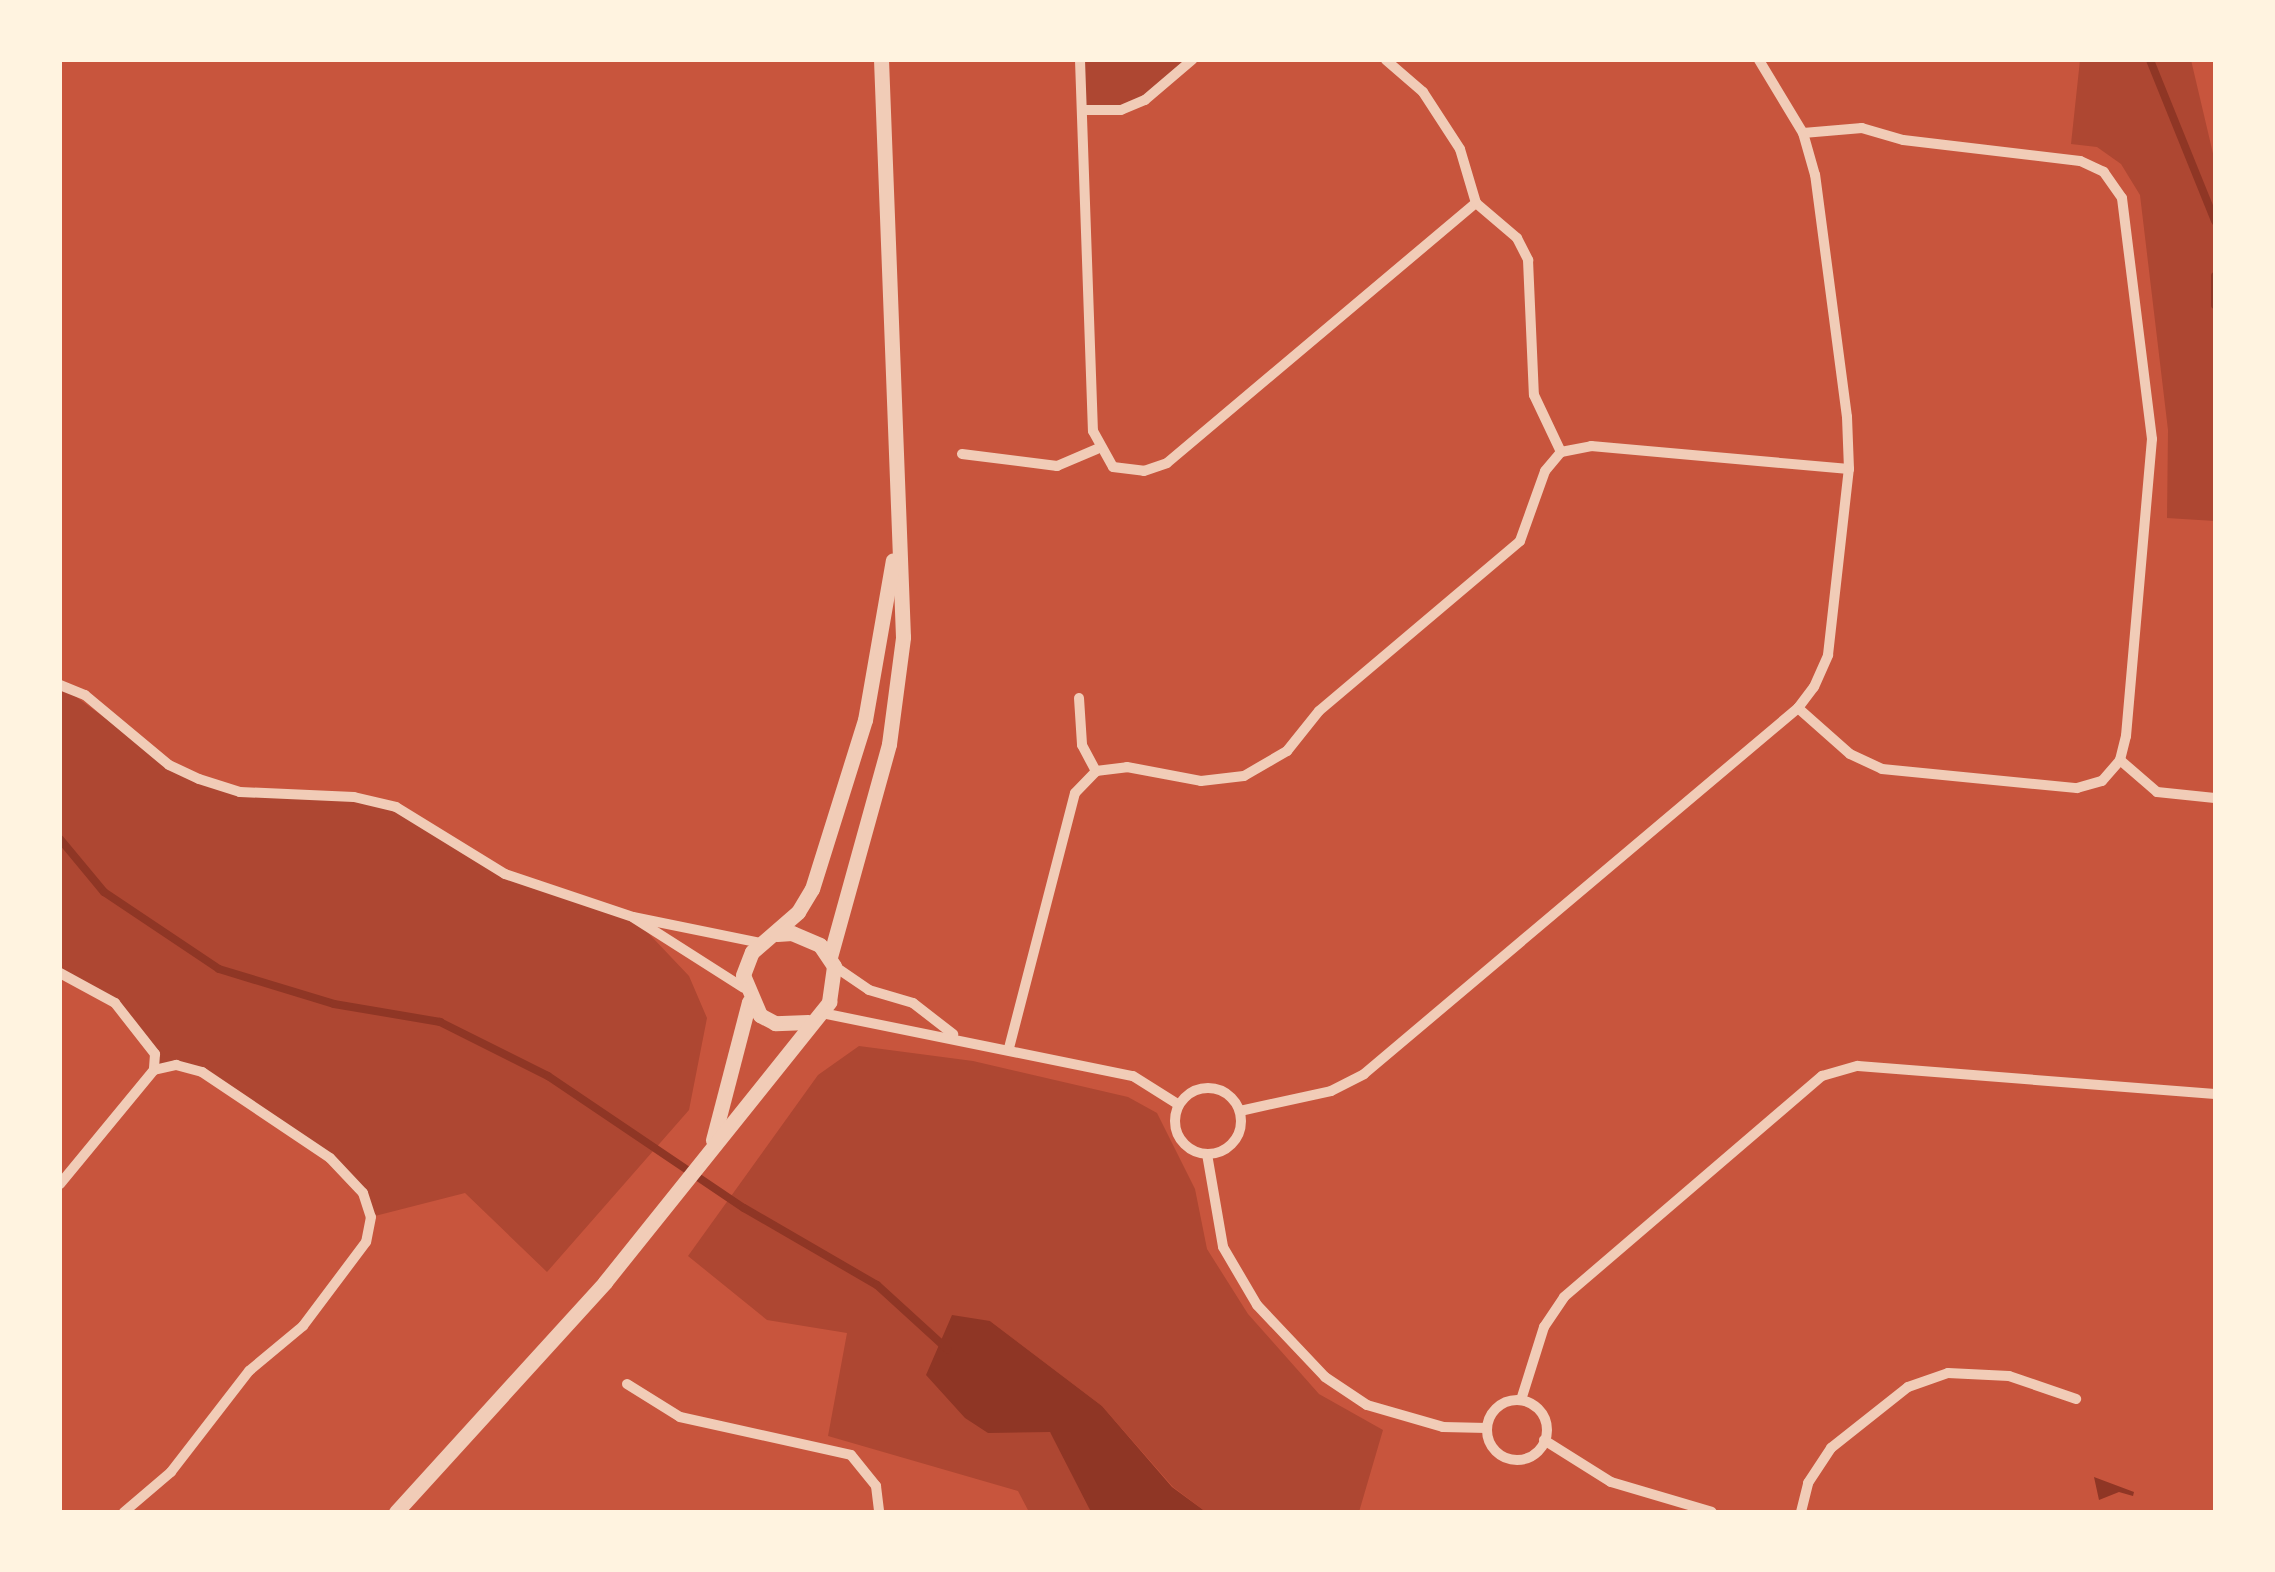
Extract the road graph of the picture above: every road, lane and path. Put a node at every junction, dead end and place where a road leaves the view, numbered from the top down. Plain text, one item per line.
1 (881, 60) edge
2 (1080, 60) edge
3 (1192, 60) edge
4 (1386, 60) edge
5 (1758, 60) edge
6 (1082, 110) junction
7 (1803, 133) junction
8 (1476, 204) junction
9 (1097, 449) junction
10 (1561, 452) junction
11 (962, 454) dead end
12 (1849, 469) junction
13 (898, 521) junction
14 (60, 685) edge
15 (1078, 698) dead end
16 (1798, 708) junction
17 (2120, 760) junction
18 (1096, 771) junction
19 (2215, 798) edge
20 (633, 917) junction
21 (777, 934) junction
22 (761, 942) junction
23 (832, 962) junction
24 (60, 973) edge
25 (747, 995) junction
26 (815, 1017) junction
27 (956, 1036) junction
28 (1009, 1048) junction
29 (154, 1070) junction
30 (2215, 1094) edge
31 (1179, 1105) junction
32 (1240, 1111) junction
33 (710, 1148) junction
34 (1208, 1154) junction
35 (60, 1184) edge
36 (626, 1384) dead end
37 (2076, 1399) dead end
38 (1521, 1400) junction
39 (1487, 1428) junction
40 (1544, 1440) junction
41 (124, 1512) edge
42 (396, 1512) edge
43 (879, 1512) edge
44 (1712, 1512) edge
45 (1801, 1512) edge

1 - 13 street
2 - 6 street
3 - 6 street
4 - 8 street
5 - 7 street
6 - 9 street
7 - 12 street
7 - 17 street
8 - 9 street
8 - 10 street
9 - 11 street
10 - 12 street
10 - 18 street
12 - 16 street
13 - 21 street
13 - 23 street
14 - 20 street
15 - 18 street
16 - 17 street
16 - 32 street
17 - 19 street
18 - 28 street
20 - 22 street
20 - 25 street
21 - 22 street
21 - 23 street
22 - 25 street
23 - 26 street
23 - 27 street
24 - 29 street
25 - 26 street
25 - 33 street
26 - 27 street
26 - 33 street
27 - 28 street
28 - 31 street
29 - 35 street
29 - 41 street
30 - 38 street
31 - 32 street
31 - 34 street
32 - 34 street
33 - 42 street
34 - 39 street
36 - 43 street
37 - 45 street
38 - 39 street
38 - 40 street
39 - 40 street
40 - 44 street

